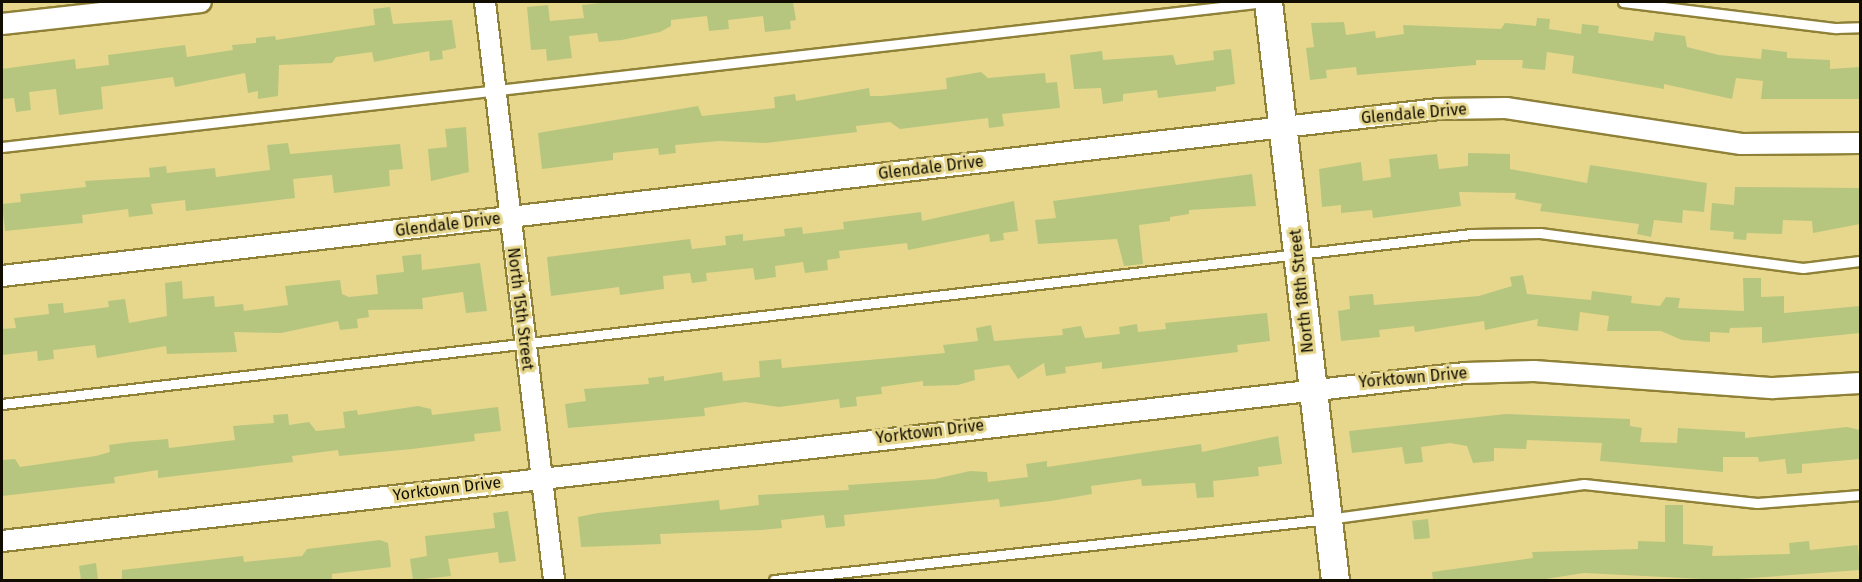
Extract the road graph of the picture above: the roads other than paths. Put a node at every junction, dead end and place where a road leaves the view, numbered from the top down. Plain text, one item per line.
1 (201, 2) edge
2 (485, 2) edge
3 (1266, 2) edge
4 (1623, 2) edge
5 (2, 24) edge
6 (1860, 27) edge
7 (495, 88) junction
8 (1284, 127) junction
9 (1860, 143) edge
10 (2, 147) edge
11 (509, 218) junction
12 (1298, 255) junction
13 (1860, 261) edge
14 (2, 276) edge
15 (525, 345) junction
16 (1860, 383) edge
17 (1313, 388) junction
18 (2, 404) edge
19 (542, 477) junction
20 (1860, 495) edge
21 (1328, 519) junction
22 (2, 541) edge
23 (554, 580) edge
24 (774, 580) edge
25 (1335, 580) edge

1 - 5 street
2 - 7 street, North 15th Street
3 - 7 lane
3 - 8 street, North 18th Street
4 - 6 lane
7 - 10 lane
7 - 11 street, North 15th Street
8 - 9 street, Glendale Drive
8 - 11 street, Glendale Drive
8 - 12 street, North 18th Street
11 - 14 street, Glendale Drive
11 - 15 street, North 15th Street
12 - 13 lane
12 - 15 lane
12 - 17 street, North 18th Street
15 - 18 lane
15 - 19 street, North 15th Street
16 - 17 street, Yorktown Drive
17 - 19 street, Yorktown Drive
17 - 21 street, North 18th Street
19 - 22 street, Yorktown Drive
19 - 23 street, North 15th Street
20 - 21 lane
21 - 24 lane
21 - 25 street, North 18th Street

